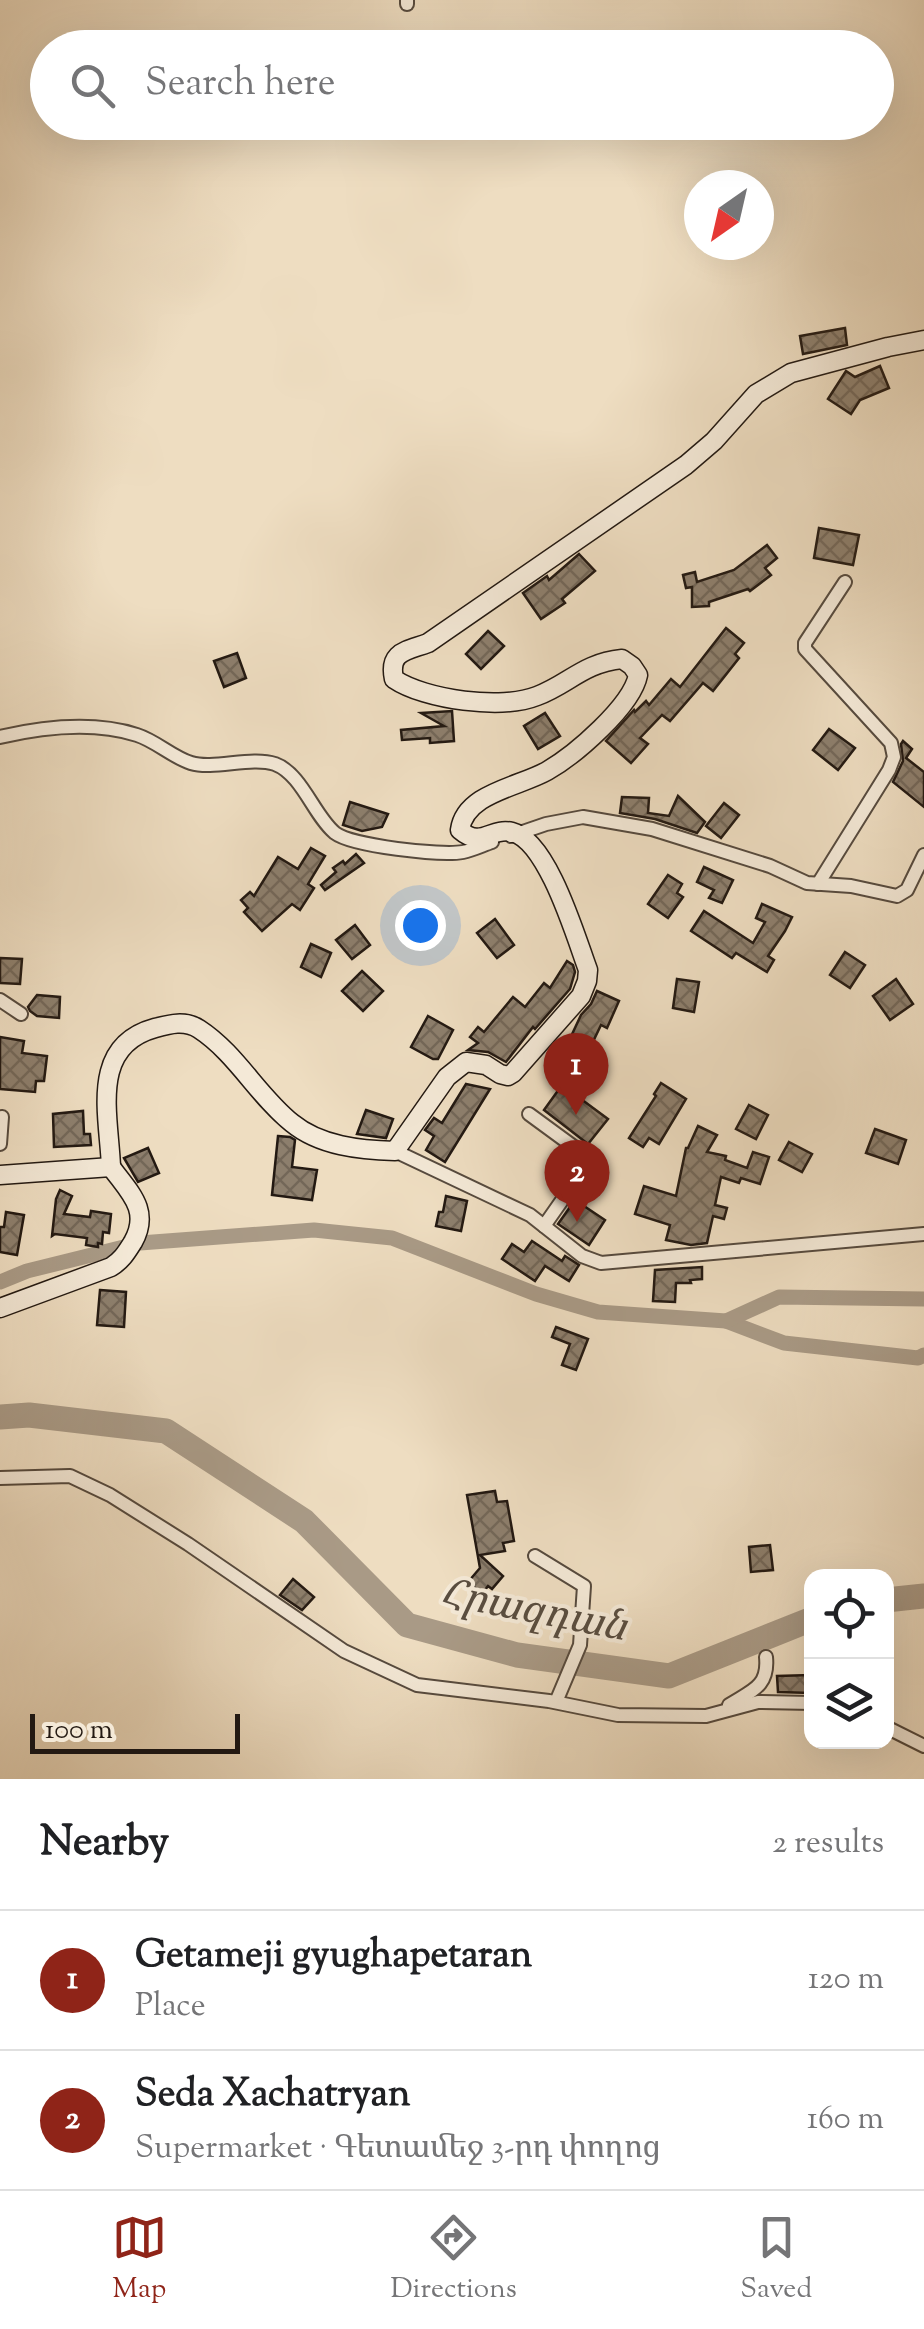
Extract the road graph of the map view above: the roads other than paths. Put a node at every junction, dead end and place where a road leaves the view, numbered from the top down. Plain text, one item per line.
1 (924, 340) edge
2 (845, 582) dead end
3 (0, 737) edge
4 (518, 834) junction
5 (924, 855) edge
6 (818, 884) junction
7 (0, 1000) edge
8 (21, 1014) dead end
9 (529, 1114) dead end
10 (2, 1116) edge
11 (0, 1144) edge
12 (395, 1152) junction
13 (112, 1167) junction
14 (0, 1174) edge
15 (544, 1226) junction
16 (924, 1234) edge
17 (0, 1308) edge
18 (0, 1478) edge
19 (535, 1556) dead end
20 (766, 1657) dead end
21 (556, 1702) junction
22 (804, 1703) edge
23 (718, 1712) junction
24 (894, 1731) edge
25 (924, 1746) edge

1 - 4 street
2 - 6 street
3 - 4 street
4 - 6 street
4 - 12 street
5 - 6 street
7 - 8 street
9 - 15 street
10 - 11 street
12 - 13 street
12 - 15 street
13 - 14 street
13 - 17 street
15 - 16 street
18 - 21 street
19 - 21 street
20 - 23 street
21 - 23 street
22 - 23 street
24 - 25 street

